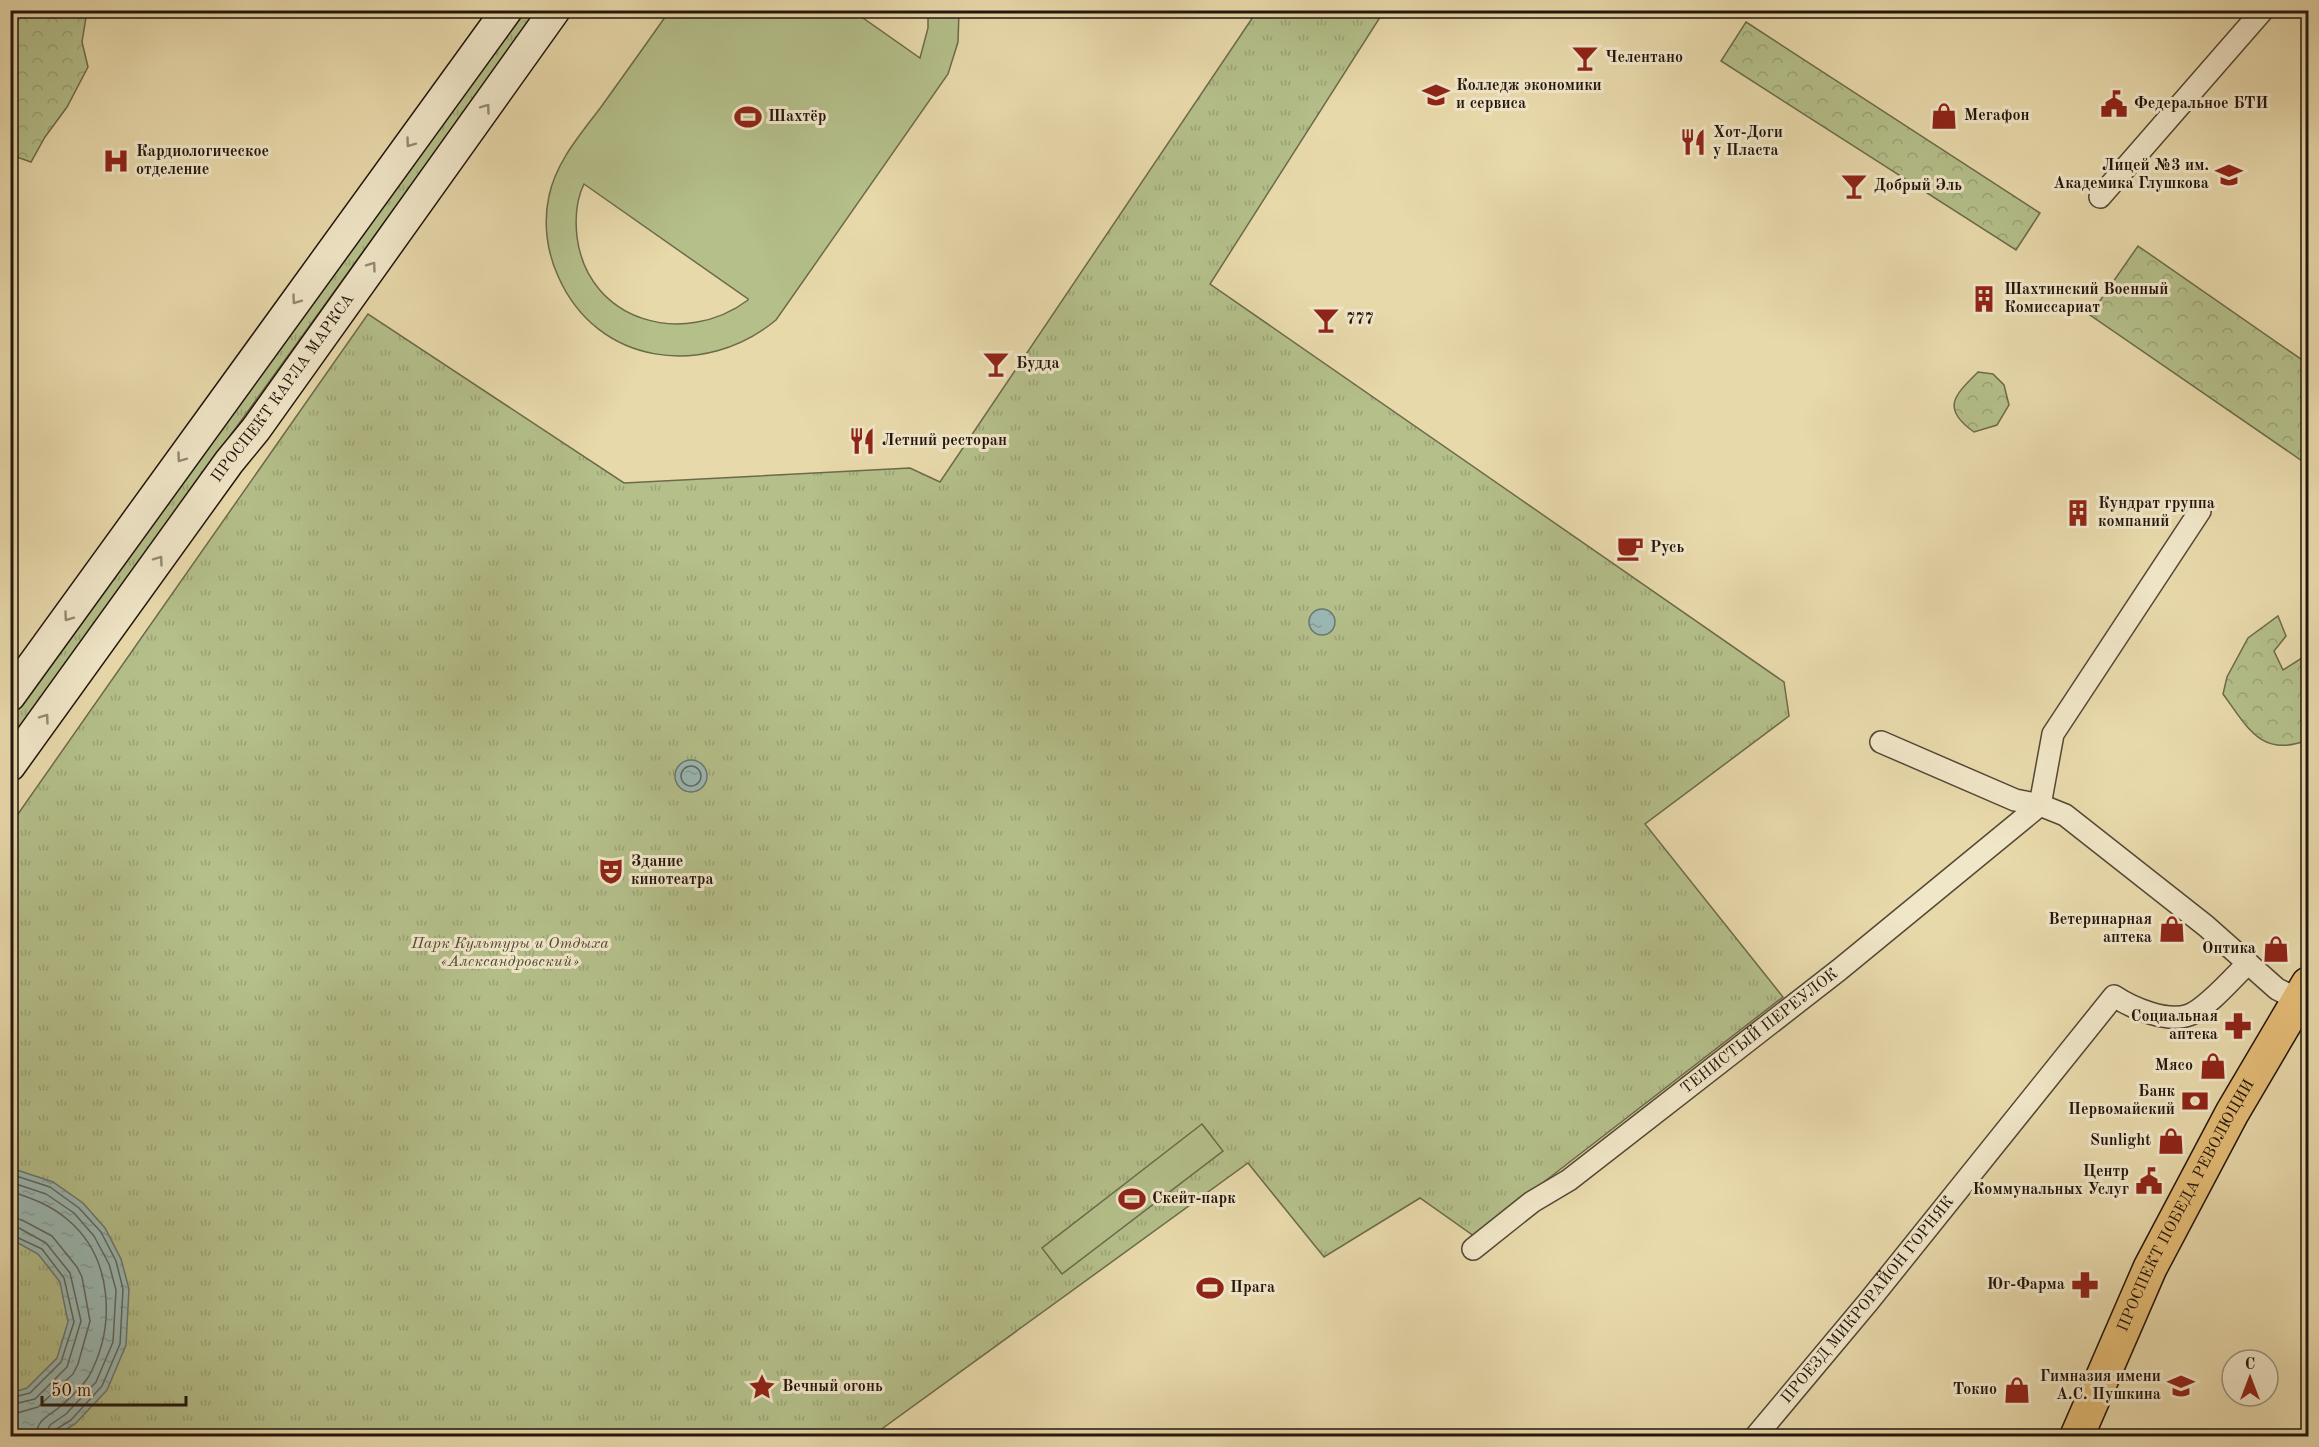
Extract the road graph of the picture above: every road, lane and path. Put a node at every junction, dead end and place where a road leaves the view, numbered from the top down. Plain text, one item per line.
1 (507, 10) edge
2 (555, 10) edge
3 (2263, 10) edge
4 (2100, 197) dead end
5 (2200, 511) dead end
6 (10, 696) edge
7 (1881, 742) dead end
8 (10, 765) edge
9 (2040, 805) junction
10 (2248, 963) junction
11 (2304, 992) edge
12 (1473, 1249) dead end
13 (1756, 1437) edge
14 (2077, 1437) edge

1 -> 6 main road
8 -> 2 main road, ПРОСПЕКТ КАРЛА МАРКСА
3 - 4 street
5 - 9 street
7 - 9 street
9 - 10 street
9 - 12 street, ТЕНИСТЫЙ ПЕРЕУЛОК
10 - 11 street
10 - 13 street, ПРОЕЗД МИКРОРАЙОН ГОРНЯК
11 - 14 main road, ПРОСПЕКТ ПОБЕДА РЕВОЛЮЦИИ

